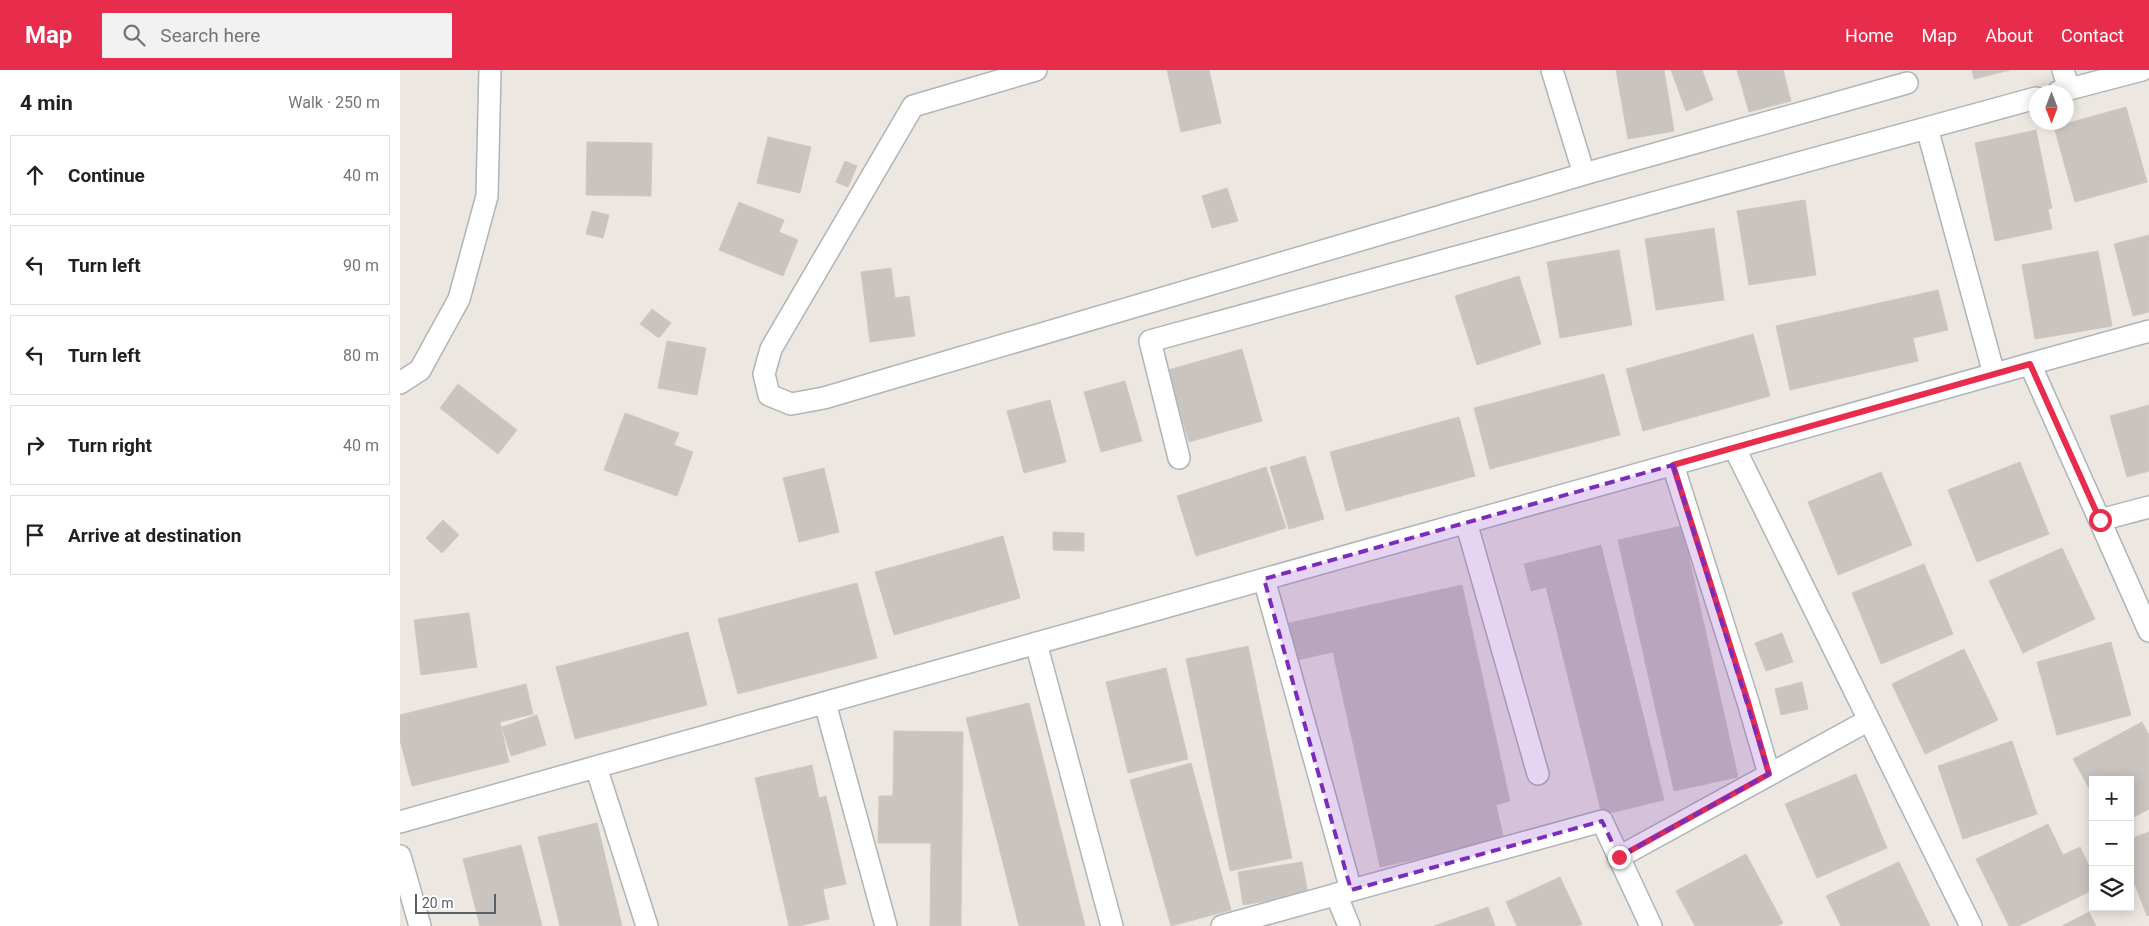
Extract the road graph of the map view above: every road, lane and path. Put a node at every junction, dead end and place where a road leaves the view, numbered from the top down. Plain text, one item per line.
1 (490, 70) edge
2 (1036, 70) edge
3 (1552, 70) edge
4 (2142, 70) edge
5 (1907, 83) dead end
6 (2063, 84) edge
7 (2029, 100) edge
8 (1927, 128) junction
9 (1584, 174) junction
10 (2149, 331) edge
11 (2030, 364) junction
12 (1994, 374) junction
13 (400, 383) edge
14 (1734, 447) junction
15 (1180, 458) dead end
16 (1673, 465) junction
17 (2149, 507) edge
18 (2100, 520) junction
19 (1466, 522) junction
20 (1264, 579) junction
21 (2149, 631) edge
22 (1036, 643) junction
23 (825, 702) junction
24 (1869, 720) junction
25 (596, 767) junction
26 (1538, 774) dead end
27 (1769, 774) junction
28 (400, 822) edge
29 (400, 856) edge
30 (1619, 857) junction
31 (1343, 892) junction
32 (420, 926) edge
33 (647, 926) edge
34 (886, 926) edge
35 (1112, 926) edge
36 (1222, 926) edge
37 (1349, 926) edge
38 (1651, 926) edge
39 (1971, 926) edge

1 - 13 street
2 - 9 street
3 - 9 street
4 - 6 street
5 - 9 street
7 - 8 street
8 - 12 street
8 - 15 street
10 - 11 street
11 - 12 street
11 - 18 street
12 - 14 street
14 - 16 street
14 - 24 street
16 - 19 street
16 - 27 street
17 - 18 street
18 - 21 street
19 - 20 street
19 - 26 street
20 - 22 street
20 - 31 street
22 - 23 street
22 - 35 street
23 - 25 street
23 - 34 street
24 - 27 street
24 - 39 street
25 - 28 street
25 - 33 street
27 - 30 street
29 - 32 street
30 - 31 street
30 - 38 street
31 - 36 street
31 - 37 street

